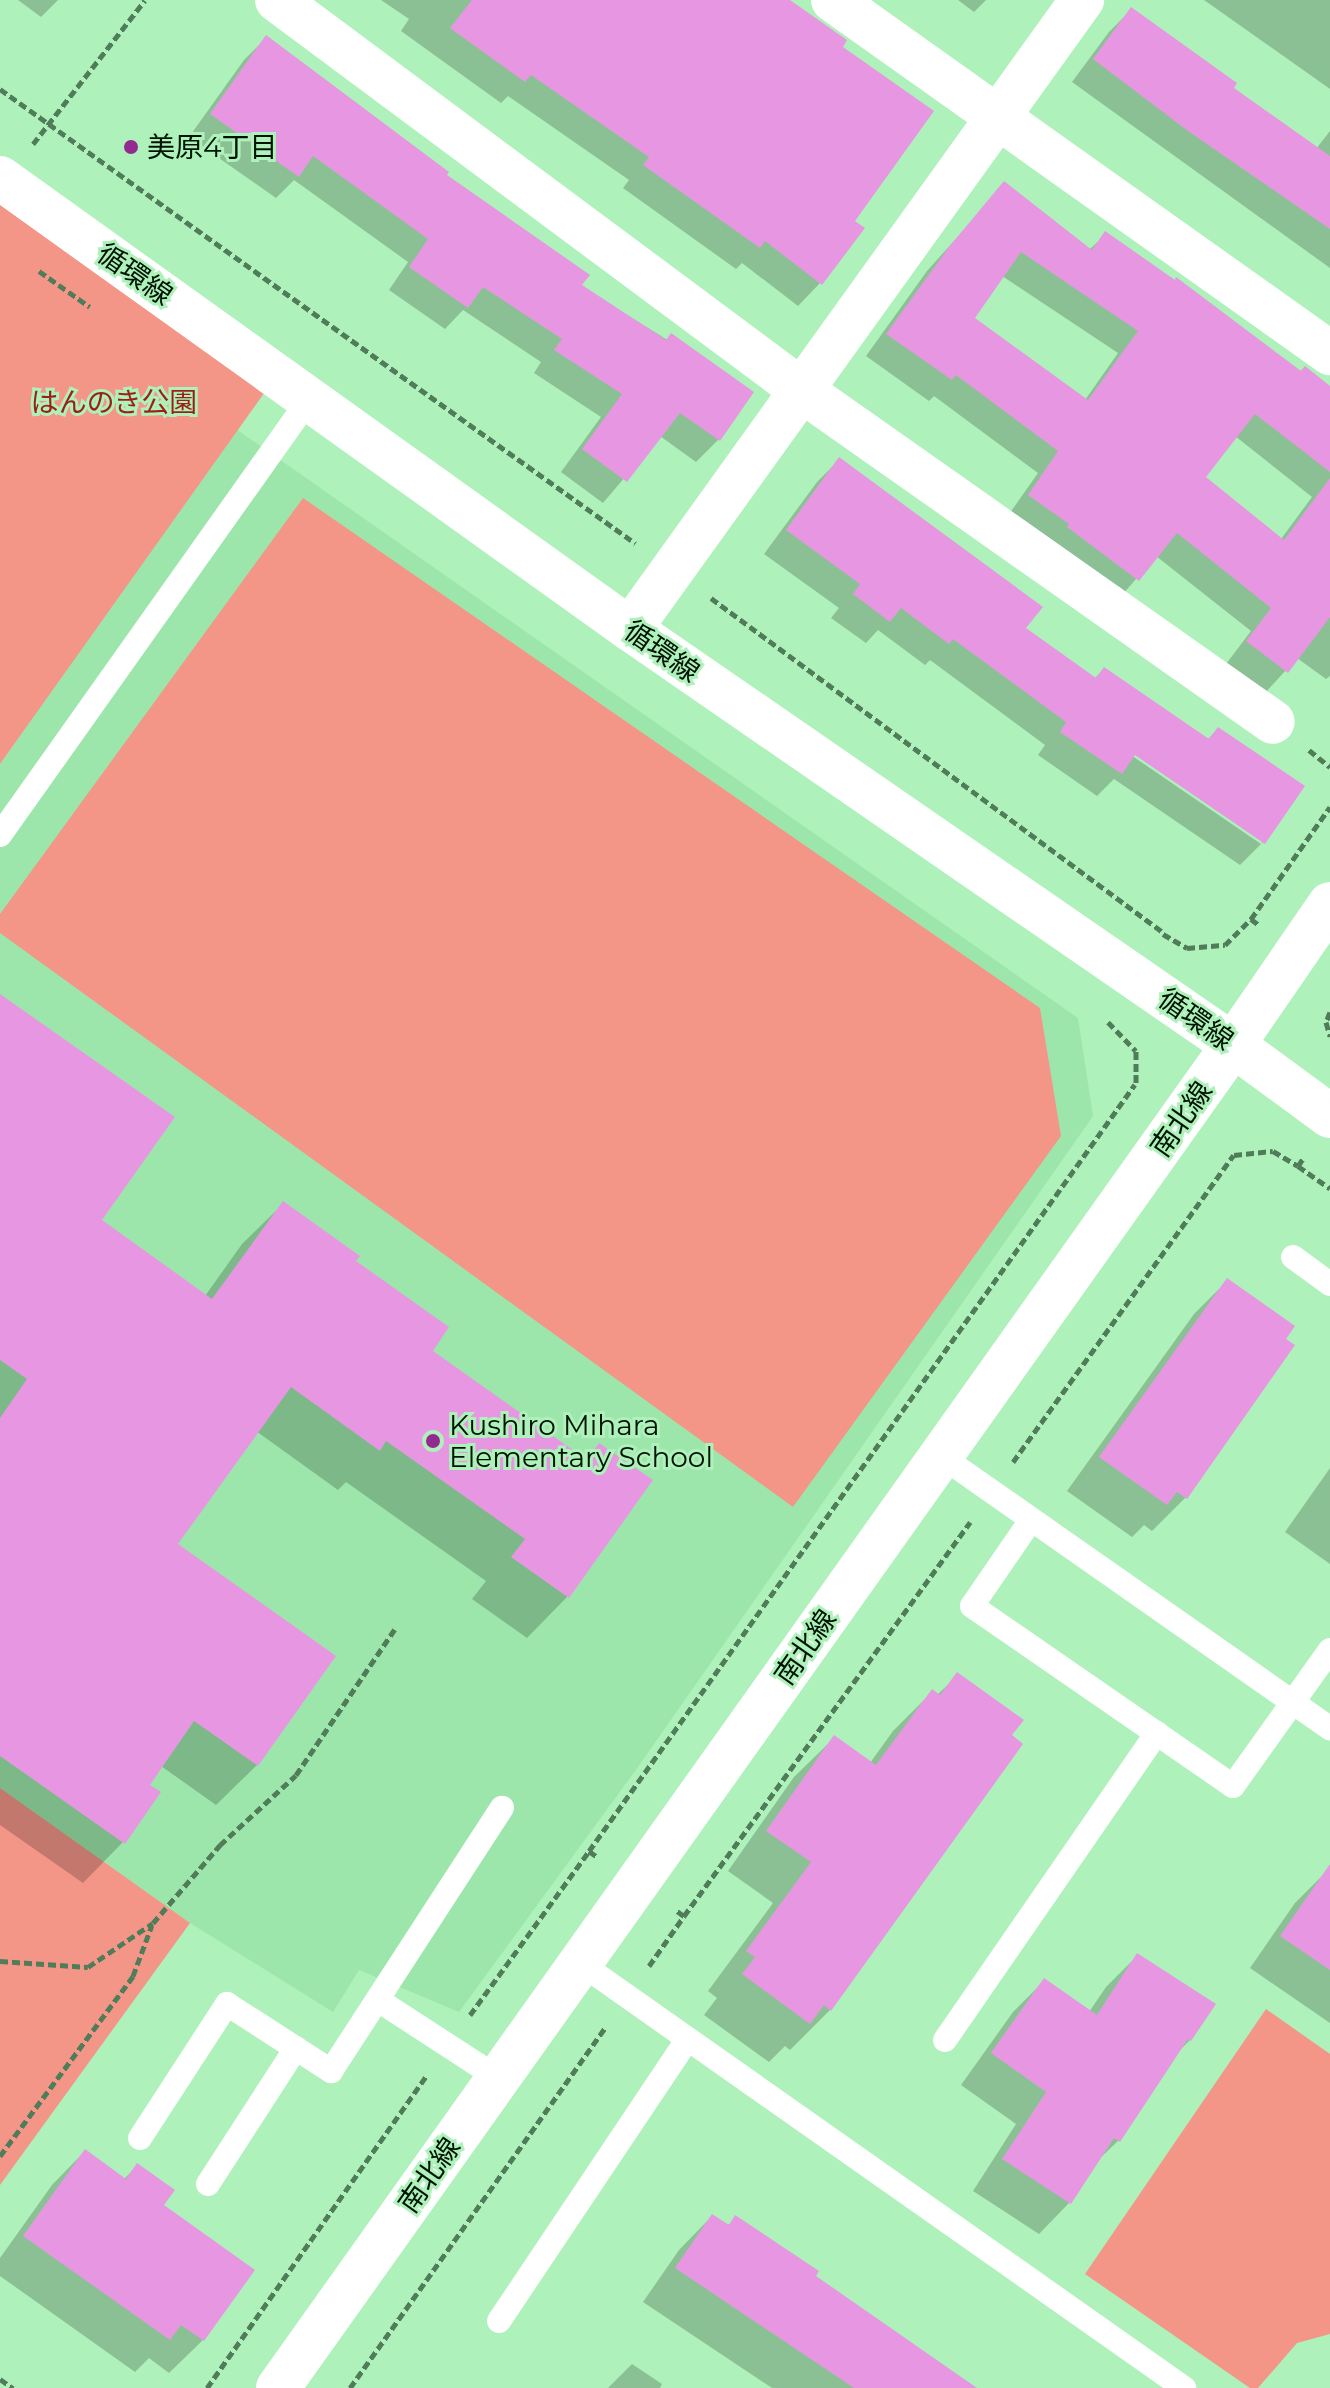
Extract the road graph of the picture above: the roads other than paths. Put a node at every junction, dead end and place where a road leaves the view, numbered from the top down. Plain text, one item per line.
1 (277, 0) edge
2 (833, 0) edge
3 (1082, 0) edge
4 (995, 118) junction
5 (2, 180) edge
6 (1330, 353) edge
7 (804, 392) junction
8 (310, 398) junction
9 (630, 629) junction
10 (1273, 722) dead end
11 (0, 835) edge
12 (1330, 904) edge
13 (1233, 1045) junction
14 (1330, 1116) edge
15 (1293, 1257) dead end
16 (1330, 1284) edge
17 (941, 1456) junction
18 (1031, 1520) junction
19 (1330, 1650) edge
20 (1292, 1702) junction
21 (1330, 1728) edge
22 (1157, 1733) junction
23 (502, 1808) dead end
24 (580, 1963) junction
25 (378, 2000) junction
26 (688, 2039) junction
27 (945, 2040) dead end
28 (296, 2048) junction
29 (498, 2078) junction
30 (140, 2138) dead end
31 (208, 2184) dead end
32 (499, 2321) dead end
33 (278, 2388) edge
34 (1184, 2388) edge

1 - 7 street
2 - 4 street
3 - 4 street
4 - 6 street
4 - 7 street
5 - 8 street, 循環線
7 - 9 street
7 - 10 street
8 - 9 street, 循環線
8 - 11 lane
9 - 13 street, 循環線
12 - 13 street, 南北線
13 - 14 street, 循環線
13 - 17 street, 南北線
15 - 16 lane
17 - 18 lane
17 - 24 street, 南北線
18 - 20 lane
18 - 22 lane
19 - 20 lane
20 - 21 lane
20 - 22 lane
22 - 27 lane
23 - 25 lane
24 - 26 lane
24 - 29 street, 南北線
25 - 28 lane
25 - 29 lane
26 - 32 lane
26 - 34 lane
28 - 30 lane
28 - 31 lane
29 - 33 street, 南北線

